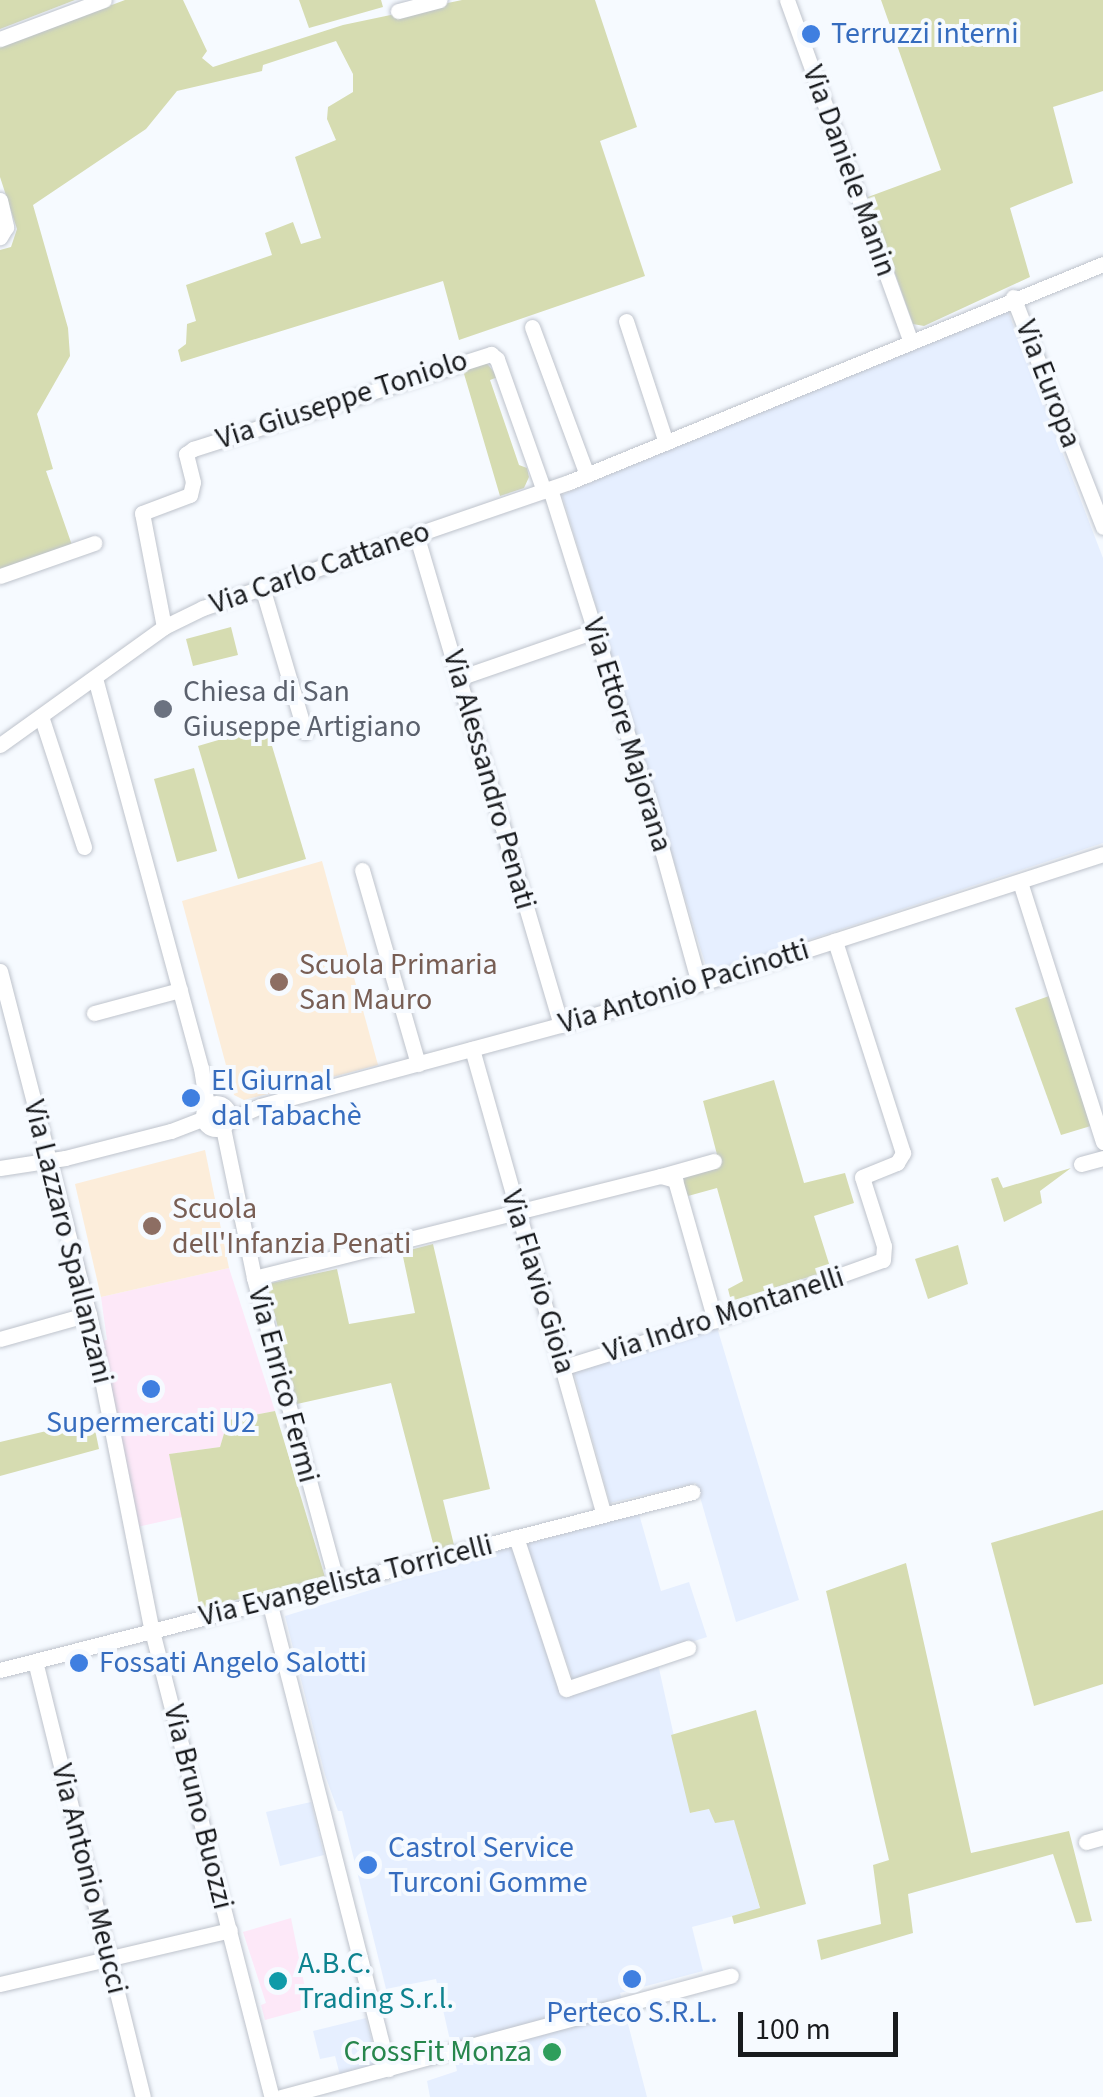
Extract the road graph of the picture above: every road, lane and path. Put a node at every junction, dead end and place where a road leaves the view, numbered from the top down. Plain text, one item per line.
1 (104, 0) edge
2 (440, 0) edge
3 (787, 0) edge
4 (398, 11) dead end
5 (0, 39) edge
6 (0, 200) edge
7 (0, 236) edge
8 (1103, 264) edge
9 (1013, 297) junction
10 (626, 321) dead end
11 (532, 327) dead end
12 (911, 342) junction
13 (497, 359) joint
14 (666, 443) junction
15 (587, 475) junction
16 (547, 490) junction
17 (1103, 528) edge
18 (416, 534) junction
19 (94, 542) dead end
20 (0, 576) edge
21 (262, 587) junction
22 (164, 627) junction
23 (595, 630) junction
24 (95, 678) junction
25 (460, 678) junction
26 (41, 716) junction
27 (305, 732) dead end
28 (0, 745) edge
29 (84, 846) dead end
30 (1103, 854) edge
31 (362, 870) dead end
32 (1020, 882) junction
33 (834, 941) junction
34 (0, 971) edge
35 (700, 983) junction
36 (180, 990) junction
37 (94, 1013) dead end
38 (561, 1025) junction
39 (472, 1049) junction
40 (418, 1064) junction
41 (218, 1114) junction
42 (1103, 1142) edge
43 (1103, 1158) edge
44 (49, 1161) junction
45 (714, 1161) dead end
46 (1081, 1164) dead end
47 (0, 1168) edge
48 (661, 1176) junction
49 (517, 1213) junction
50 (254, 1278) junction
51 (89, 1314) junction
52 (715, 1320) junction
53 (0, 1340) edge
54 (564, 1367) junction
55 (693, 1492) dead end
56 (604, 1514) junction
57 (129, 1516) joint
58 (516, 1537) junction
59 (337, 1583) junction
60 (269, 1601) junction
61 (152, 1631) junction
62 (688, 1648) dead end
63 (34, 1662) junction
64 (0, 1670) edge
65 (1103, 1837) edge
66 (1086, 1842) dead end
67 (230, 1930) junction
68 (108, 1958) junction
69 (730, 1976) dead end
70 (0, 1984) edge
71 (388, 2070) junction
72 (347, 2089) edge
73 (143, 2097) edge
74 (272, 2097) edge
75 (281, 2097) edge

1 - 5 street
2 - 4 street
3 - 12 street, Via Daniele Manin
6 - 7 street
8 - 9 street, Via Carlo Cattaneo
9 - 12 street, Via Carlo Cattaneo
9 - 17 street, Via Europa
10 - 14 street
11 - 15 street
12 - 14 street, Via Carlo Cattaneo
13 - 16 street, Via Ettore Majorana
13 - 22 street, Via Giuseppe Toniolo
14 - 15 street, Via Carlo Cattaneo
15 - 16 street, Via Carlo Cattaneo
16 - 18 street, Via Carlo Cattaneo
16 - 23 street, Via Ettore Majorana
18 - 21 street, Via Carlo Cattaneo
18 - 25 street, Via Alessandro Penati
19 - 20 street
21 - 22 street, Via Carlo Cattaneo
21 - 27 street
22 - 24 street, Via Carlo Cattaneo
23 - 25 street
23 - 35 street, Via Ettore Majorana
24 - 26 street, Via Carlo Cattaneo
24 - 36 street, Via Enrico Fermi
25 - 38 street, Via Alessandro Penati
26 - 28 street, Via Carlo Cattaneo
26 - 29 street
30 - 32 street, Via Antonio Pacinotti
31 - 40 street
32 - 33 street, Via Antonio Pacinotti
32 - 42 street
33 - 35 street, Via Antonio Pacinotti
33 - 52 street, Via Indro Montanelli
34 - 44 street, Via Lazzaro Spallanzani
35 - 38 street, Via Antonio Pacinotti
36 - 37 street
36 - 41 street, Via Enrico Fermi
38 - 39 street, Via Antonio Pacinotti
39 - 40 street, Via Antonio Pacinotti
39 - 49 street, Via Flavio Gioia
40 - 41 street, Via Antonio Pacinotti
41 - 44 street, Via Antonio Pacinotti
41 - 50 street, Via Enrico Fermi
43 - 46 street
44 - 47 street, Via Antonio Pacinotti
44 - 51 street, Via Lazzaro Spallanzani
45 - 48 street
48 - 49 street
48 - 52 street
49 - 50 street
49 - 54 street, Via Flavio Gioia
50 - 59 street, Via Enrico Fermi
51 - 53 street
51 - 57 street, Via Lazzaro Spallanzani
52 - 54 street, Via Indro Montanelli
54 - 56 street, Via Flavio Gioia
55 - 56 street, Via Evangelista Torricelli
56 - 58 street, Via Evangelista Torricelli
57 - 61 street, Via Bruno Buozzi
58 - 59 street, Via Evangelista Torricelli
58 - 62 street
59 - 60 street, Via Evangelista Torricelli
60 - 61 street, Via Evangelista Torricelli
60 - 71 street
61 - 63 street, Via Evangelista Torricelli
61 - 67 street, Via Bruno Buozzi
63 - 64 street, Via Evangelista Torricelli
63 - 68 street, Via Antonio Meucci
65 - 66 street
67 - 68 street
67 - 74 street, Via Bruno Buozzi
68 - 70 street
68 - 73 street, Via Antonio Meucci
69 - 71 street
71 - 72 street
72 - 75 street

